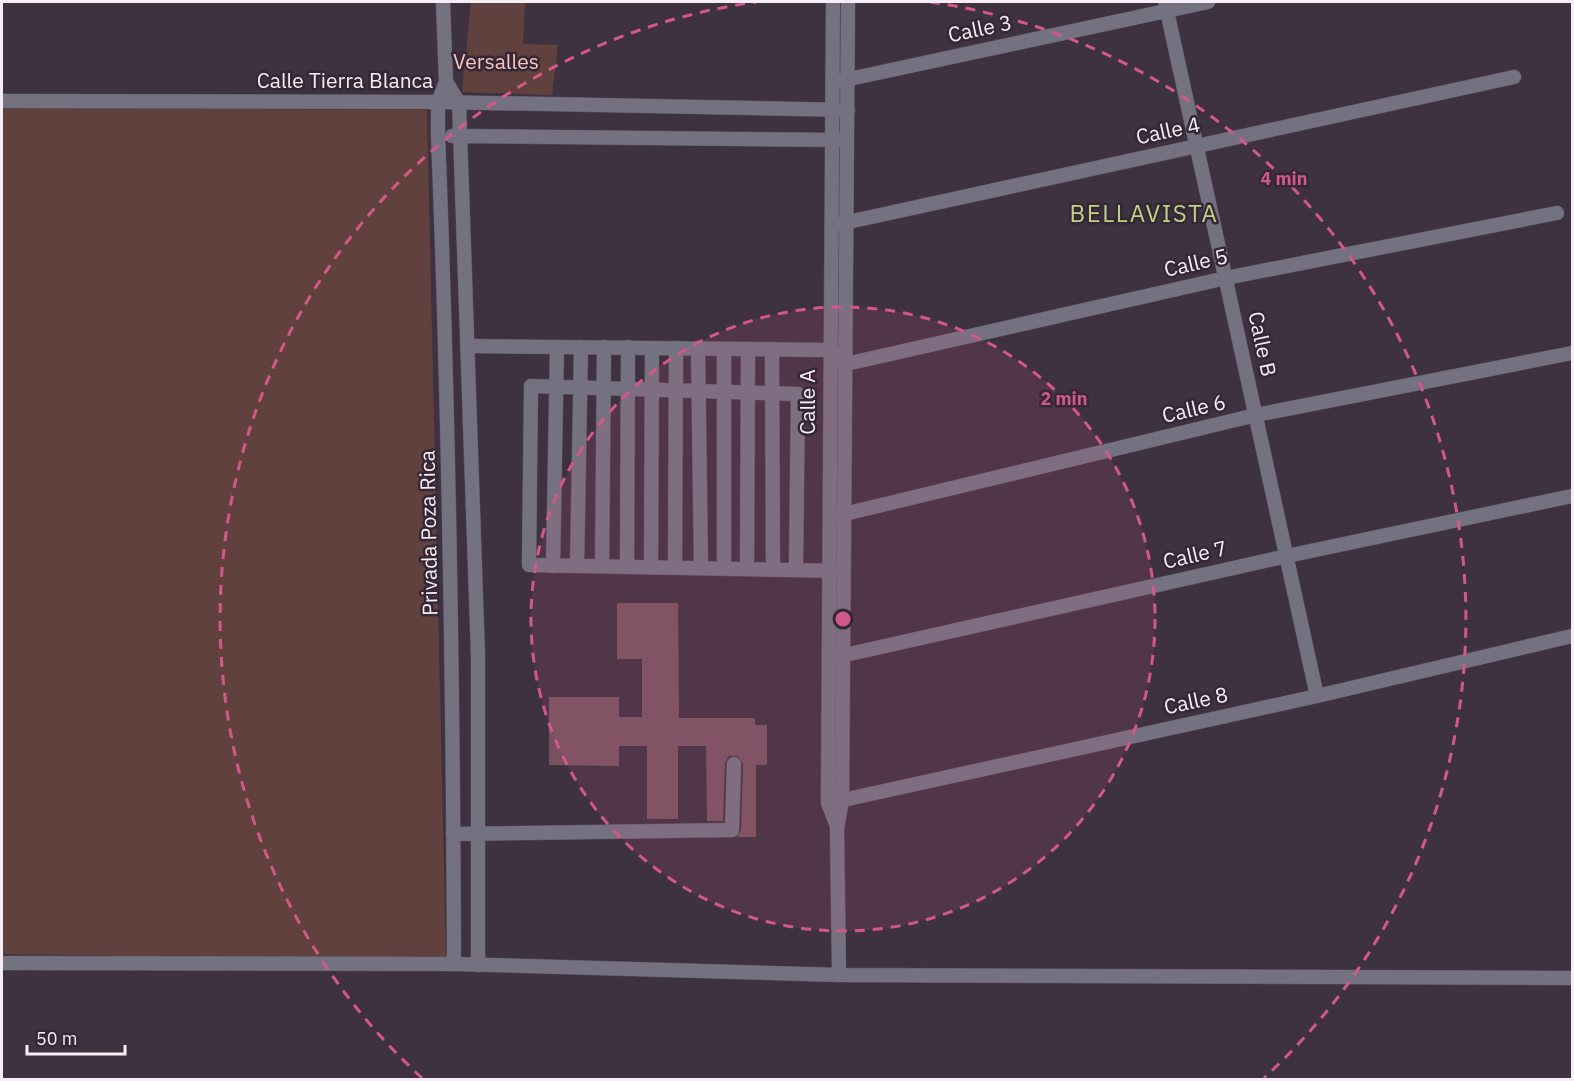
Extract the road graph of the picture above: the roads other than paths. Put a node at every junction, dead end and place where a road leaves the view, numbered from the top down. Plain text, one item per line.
1 (443, 2) edge
2 (833, 2) edge
3 (848, 2) edge
4 (1208, 2) edge
5 (1166, 6) edge
6 (1514, 77) dead end
7 (848, 80) junction
8 (446, 82) junction
9 (832, 83) junction
10 (2, 101) edge
11 (438, 102) junction
12 (459, 103) junction
13 (832, 109) junction
14 (848, 110) junction
15 (438, 135) junction
16 (459, 135) junction
17 (832, 140) junction
18 (848, 140) junction
19 (1197, 146) junction
20 (1557, 213) dead end
21 (847, 222) junction
22 (831, 225) junction
23 (1226, 278) junction
24 (469, 346) junction
25 (557, 347) junction
26 (581, 347) junction
27 (604, 347) junction
28 (628, 347) junction
29 (652, 348) junction
30 (676, 348) junction
31 (698, 348) junction
32 (724, 349) junction
33 (748, 349) junction
34 (772, 349) junction
35 (829, 350) junction
36 (1572, 353) edge
37 (846, 364) junction
38 (556, 386) junction
39 (580, 387) junction
40 (603, 388) junction
41 (628, 389) junction
42 (651, 389) junction
43 (676, 390) junction
44 (699, 391) junction
45 (724, 392) junction
46 (747, 393) junction
47 (772, 394) junction
48 (1256, 416) junction
49 (1572, 496) edge
50 (844, 514) junction
51 (828, 518) junction
52 (1287, 556) junction
53 (553, 566) junction
54 (577, 566) junction
55 (602, 566) junction
56 (627, 567) junction
57 (651, 567) junction
58 (675, 567) junction
59 (701, 567) junction
60 (724, 568) junction
61 (747, 568) junction
62 (772, 568) junction
63 (796, 568) junction
64 (828, 571) junction
65 (843, 572) junction
66 (1572, 636) edge
67 (842, 656) junction
68 (827, 659) junction
69 (1317, 696) junction
70 (734, 764) dead end
71 (842, 801) junction
72 (828, 803) junction
73 (837, 828) junction
74 (453, 834) junction
75 (478, 835) junction
76 (2, 963) edge
77 (454, 964) junction
78 (478, 965) junction
79 (839, 975) junction
80 (1572, 978) edge

1 - 8 street
2 - 9 street, Calle A
3 - 7 street, Calle A
4 - 5 street, Calle 3
5 - 7 street, Calle 3
5 - 19 street, Calle B
6 - 19 street, Calle 4
7 - 9 street, Calle 3
7 - 14 street, Calle A
8 - 11 street
8 - 12 street
9 - 13 street, Calle A
10 - 11 street, Calle Tierra Blanca
11 - 12 street, Calle Tierra Blanca
11 - 15 street, Privada Poza Rica
12 - 13 street, Calle Tierra Blanca
12 - 16 street
13 - 14 street, Calle Tierra Blanca
13 - 17 street, Calle A
14 - 18 street, Calle A
15 - 16 street
15 - 74 street, Privada Poza Rica
16 - 17 street
16 - 24 street
17 - 18 street
17 - 22 street, Calle A
18 - 21 street, Calle A
19 - 21 street, Calle 4
19 - 23 street, Calle B
20 - 23 street, Calle 5
21 - 22 street, Calle 4
21 - 37 street, Calle A
22 - 35 street, Calle A
23 - 37 street, Calle 5
23 - 48 street, Calle B
24 - 25 street
24 - 75 street
25 - 26 street
25 - 38 street
26 - 27 street
26 - 39 street
27 - 28 street
27 - 40 street
28 - 29 street
28 - 41 street
29 - 30 street
29 - 42 street
30 - 31 street
30 - 43 street
31 - 32 street
31 - 44 street
32 - 33 street
32 - 45 street
33 - 34 street
33 - 46 street
34 - 35 street
34 - 47 street
35 - 37 street
35 - 51 street, Calle A
36 - 48 street, Calle 6
37 - 50 street, Calle A
38 - 39 street
38 - 53 street
38 - 53 street
39 - 40 street
39 - 54 street
40 - 41 street
40 - 55 street
41 - 42 street
41 - 56 street
42 - 43 street
42 - 57 street
43 - 44 street
43 - 58 street
44 - 45 street
44 - 59 street
45 - 46 street
45 - 60 street
46 - 47 street
46 - 61 street
47 - 62 street
47 - 63 street
48 - 50 street, Calle 6
48 - 52 street, Calle B
49 - 52 street, Calle 7
50 - 51 street, Calle 6
50 - 65 street, Calle A
51 - 64 street, Calle A
52 - 67 street, Calle 7
52 - 69 street, Calle B
53 - 54 street
54 - 55 street
55 - 56 street
56 - 57 street
57 - 58 street
58 - 59 street
59 - 60 street
60 - 61 street
61 - 62 street
62 - 63 street
63 - 64 street
64 - 65 street
64 - 68 street, Calle A
65 - 67 street, Calle A
66 - 69 street, Calle 8
67 - 68 street, Calle 7
67 - 71 street, Calle A
68 - 72 street, Calle A
69 - 71 street, Calle 8
70 - 75 street
71 - 72 street, Calle 8
71 - 73 street, Calle A
72 - 73 street, Calle A
73 - 79 street
74 - 75 street
74 - 77 street, Privada Poza Rica
75 - 78 street
76 - 77 street
77 - 78 street
78 - 79 street
79 - 80 street

